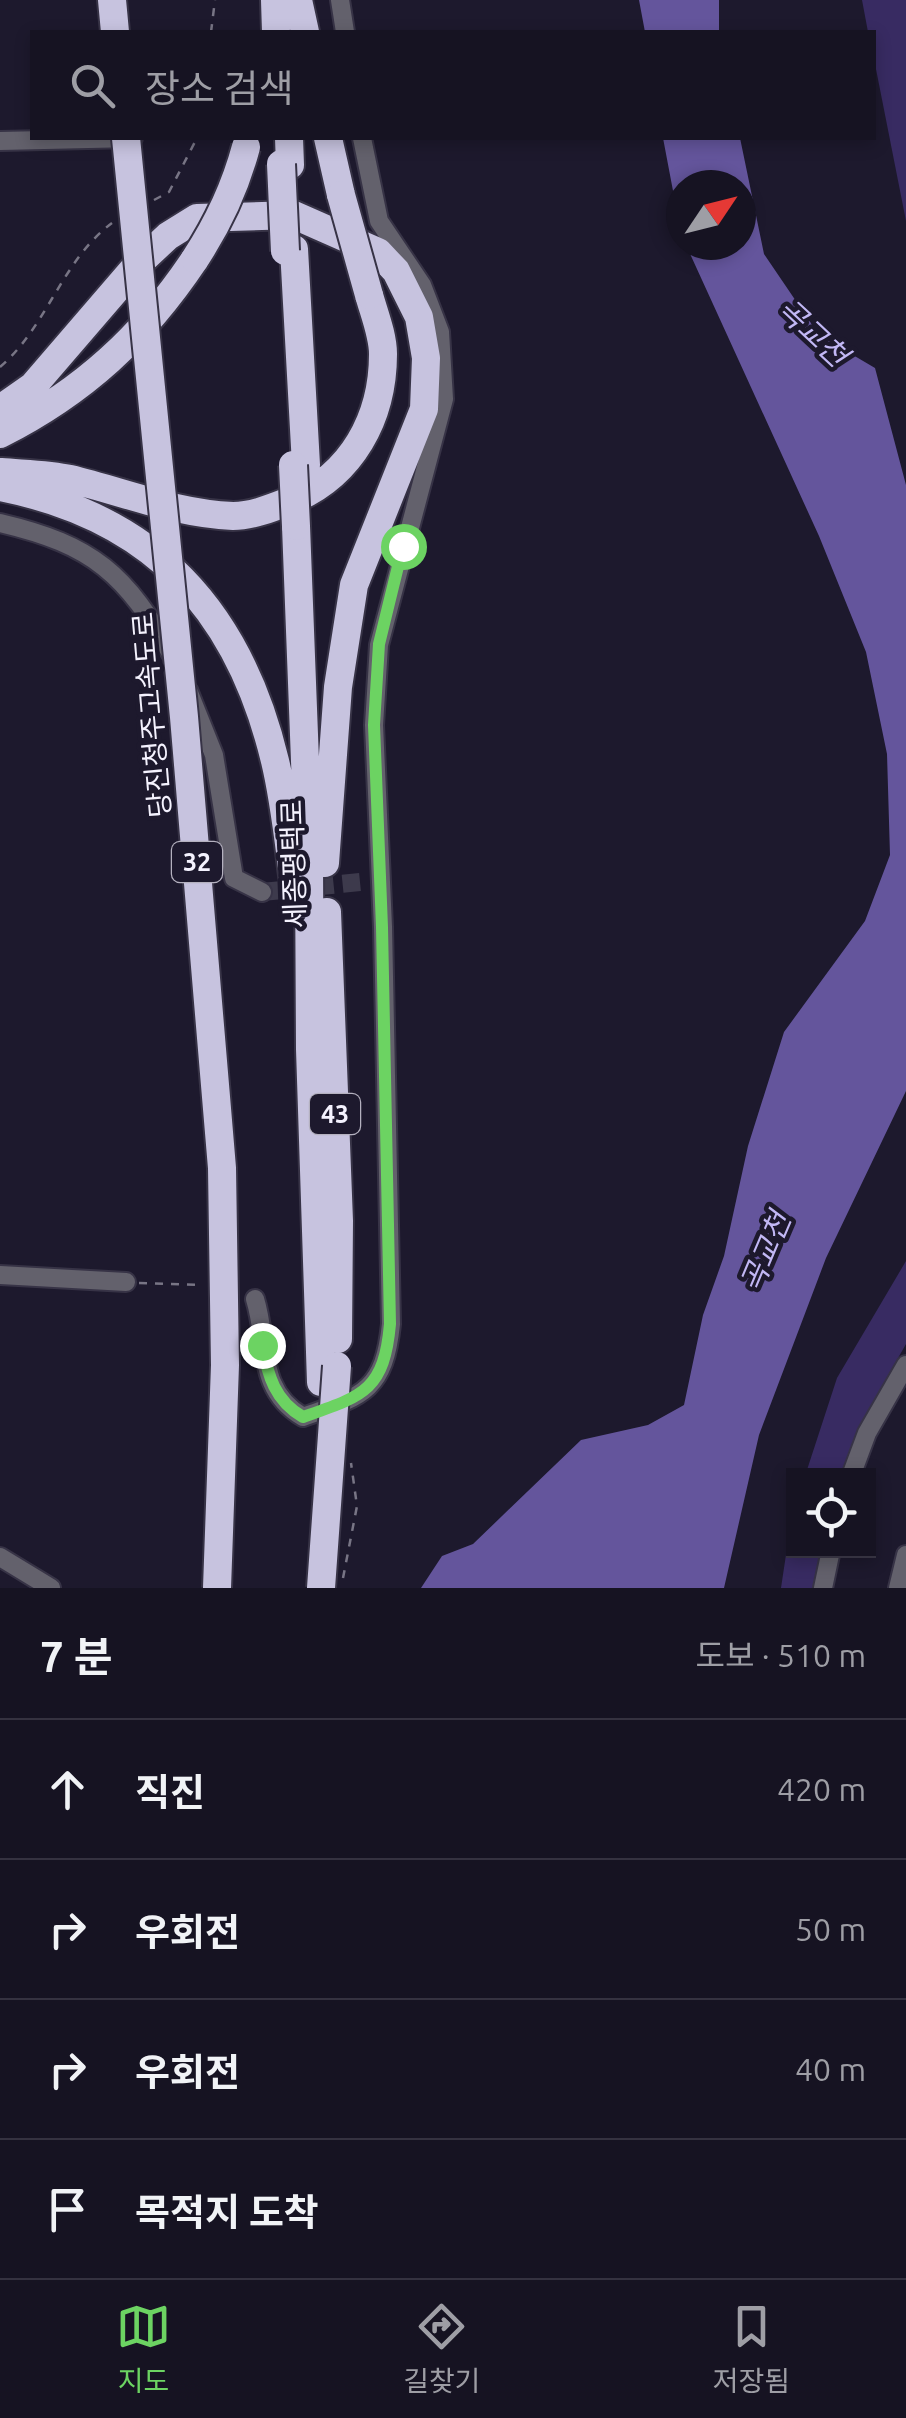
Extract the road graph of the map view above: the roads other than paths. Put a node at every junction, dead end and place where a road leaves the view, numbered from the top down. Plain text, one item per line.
1 (96, 0) edge
2 (112, 0) edge
3 (267, 0) edge
4 (275, 0) edge
5 (286, 0) edge
6 (298, 0) edge
7 (340, 0) edge
8 (100, 30) edge
9 (115, 30) edge
10 (266, 30) edge
11 (276, 30) edge
12 (286, 30) edge
13 (305, 30) edge
14 (345, 30) edge
15 (46, 140) edge
16 (110, 140) edge
17 (126, 140) edge
18 (328, 140) edge
19 (362, 140) edge
20 (0, 141) edge
21 (247, 142) edge
22 (285, 151) edge
23 (0, 409) edge
24 (0, 434) edge
25 (0, 472) edge
26 (0, 487) edge
27 (0, 523) edge
28 (303, 525) junction
29 (326, 863) junction
30 (381, 880) junction
31 (360, 882) tunnel mouth
32 (262, 892) dead end
33 (310, 985) junction
34 (0, 1275) edge
35 (126, 1282) road end
36 (255, 1299) dead end
37 (906, 1365) edge
38 (329, 1374) junction
39 (854, 1468) edge
40 (906, 1555) edge
41 (0, 1556) edge
42 (829, 1558) edge
43 (51, 1588) edge
44 (198, 1588) edge
45 (217, 1588) edge
46 (304, 1588) edge
47 (321, 1588) edge
48 (823, 1588) edge
49 (898, 1588) edge

1 - 8 highway
2 - 9 highway
3 - 10 highway
4 - 11 highway
5 - 12 highway
6 - 13 highway
7 - 14 street
15 - 20 street
16 - 44 highway, 당진청주고속도로 / 32
17 - 45 highway, 당진청주고속도로 / 32, bridge
18 - 25 highway, bridge
19 - 30 street
21 - 24 highway, bridge
22 - 28 highway, 세종평택로 / 43, bridge
23 - 29 highway
26 - 33 highway
27 - 32 street
28 - 29 highway, 세종평택로 / 43
28 - 33 highway, 세종평택로 / 43
29 - 38 highway, 세종평택로 / 43
30 - 31 street
30 - 36 street
33 - 38 highway, 세종평택로 / 43
34 - 35 street
37 - 39 street
38 - 46 highway, 세종평택로 / 43
38 - 47 highway, 세종평택로 / 43, bridge
40 - 49 street
41 - 43 street
42 - 48 street

